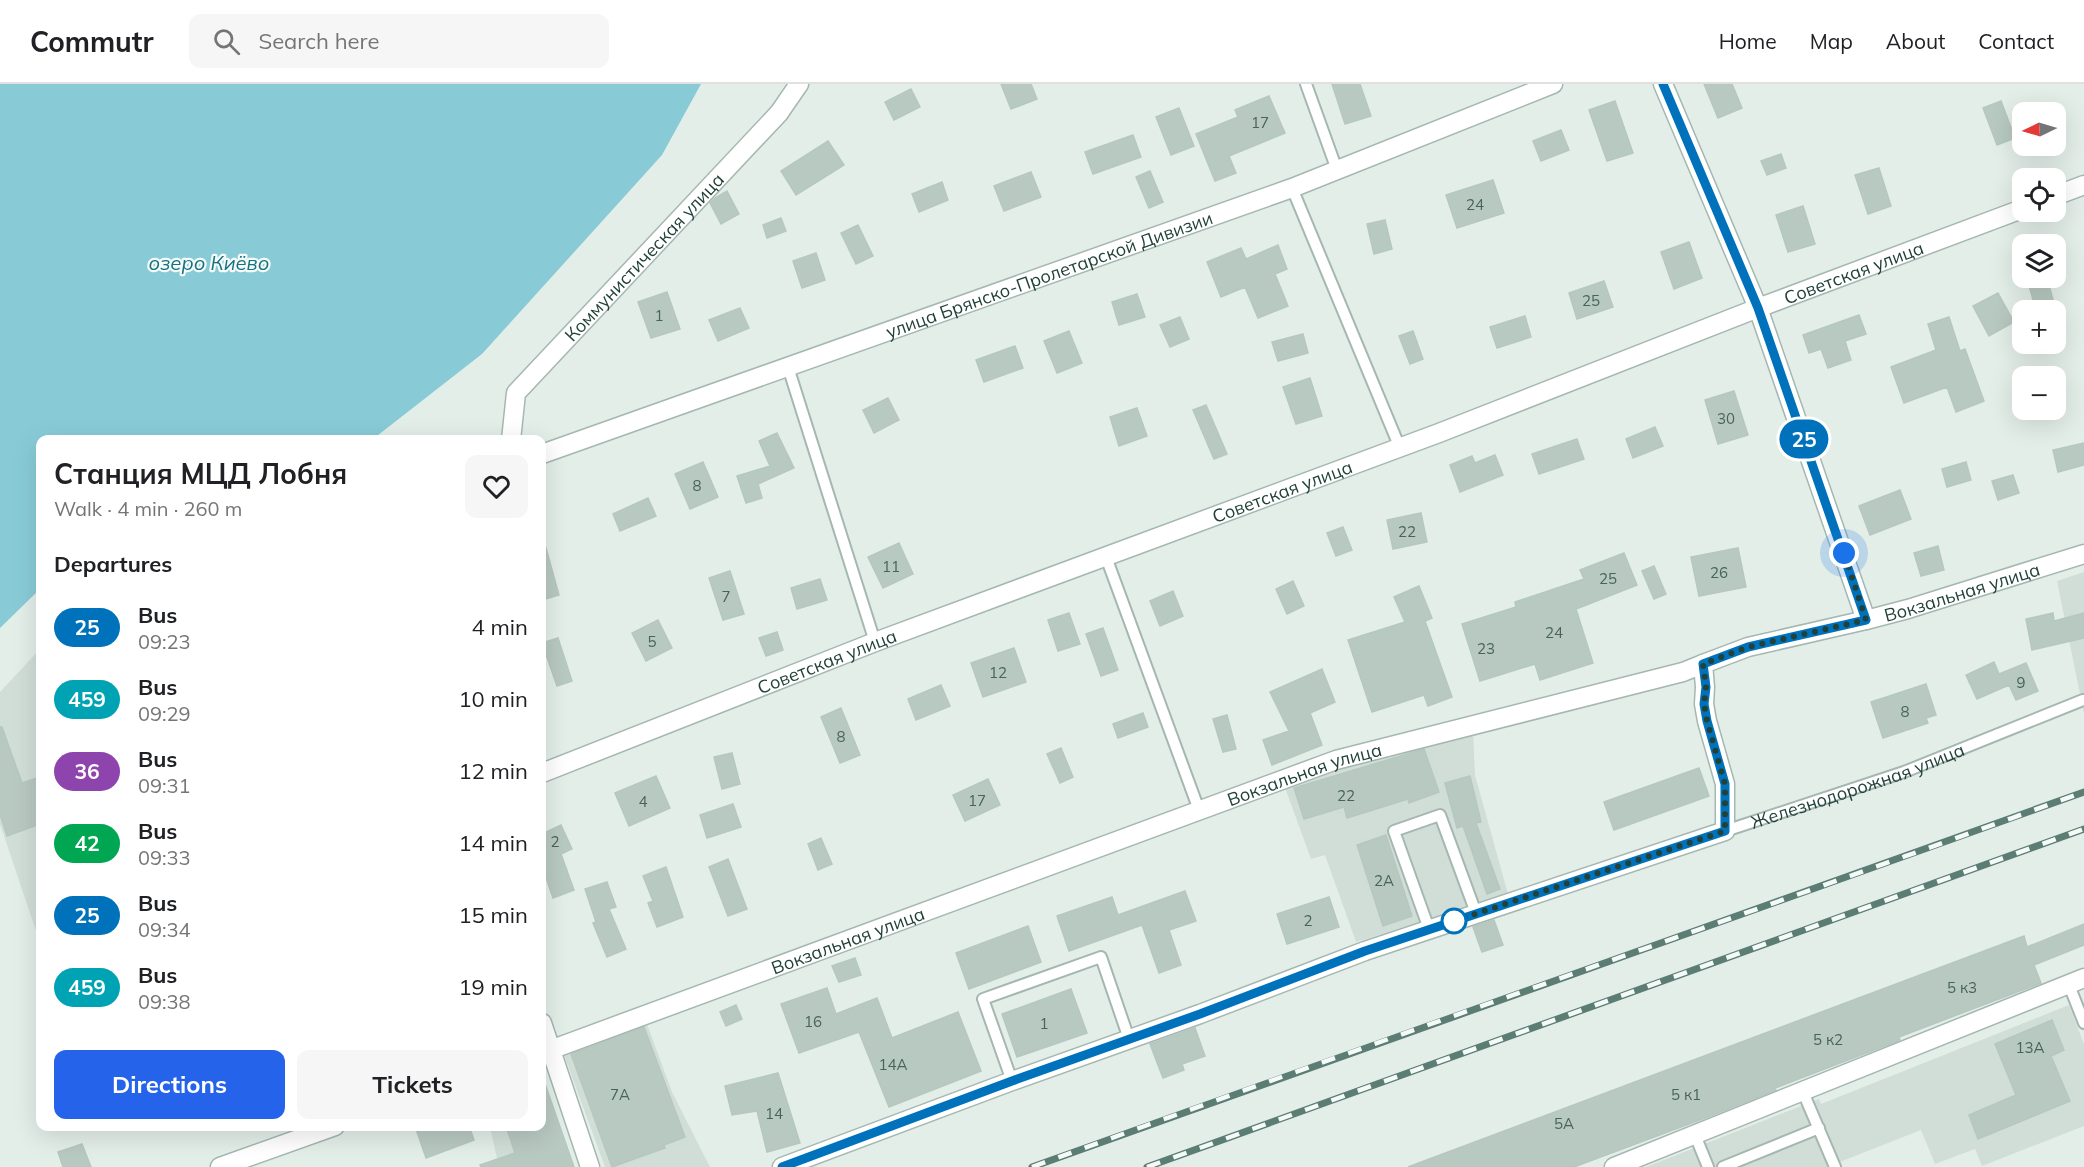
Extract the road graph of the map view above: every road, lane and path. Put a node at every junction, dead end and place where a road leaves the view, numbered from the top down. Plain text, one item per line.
1 (799, 84) edge
2 (1306, 84) edge
3 (1552, 84) edge
4 (1663, 84) edge
5 (1337, 170) junction
6 (2084, 185) edge
7 (1292, 188) junction
8 (2066, 192) edge
9 (2012, 213) edge
10 (1758, 308) junction
11 (788, 367) junction
12 (512, 435) edge
13 (1400, 448) junction
14 (546, 453) edge
15 (2084, 554) edge
16 (1106, 557) junction
17 (1866, 620) junction
18 (875, 642) junction
19 (1703, 664) junction
20 (2084, 700) edge
21 (546, 771) edge
22 (1199, 810) junction
23 (1725, 831) junction
24 (1476, 913) junction
25 (1429, 929) junction
26 (2077, 981) edge
27 (2084, 1023) edge
28 (1129, 1039) junction
29 (546, 1052) edge
30 (1012, 1081) junction
31 (1803, 1092) junction
32 (1819, 1128) junction
33 (321, 1131) edge
34 (1695, 1135) junction
35 (220, 1167) edge
36 (590, 1167) edge
37 (782, 1167) edge
38 (1614, 1167) edge
39 (1708, 1167) edge
40 (1723, 1167) edge
41 (1835, 1167) edge

1 - 12 street, Коммунистическая улица
2 - 5 lane
3 - 5 street, улица Брянско-Пролетарской Дивизии
4 - 10 street
5 - 7 street, улица Брянско-Пролетарской Дивизии
6 - 8 street
7 - 11 street, улица Брянско-Пролетарской Дивизии
7 - 13 lane
9 - 10 street, Советская улица
10 - 13 street, Советская улица
10 - 17 street
11 - 14 street, улица Брянско-Пролетарской Дивизии
11 - 18 lane
13 - 16 street, Советская улица
15 - 17 street, Вокзальная улица
16 - 18 street, Советская улица
16 - 22 lane
17 - 19 street, Вокзальная улица
18 - 21 street, Советская улица
19 - 22 street, Вокзальная улица
19 - 23 street
20 - 23 lane, Железнодорожная улица
22 - 29 street, Вокзальная улица
23 - 24 street, Железнодорожная улица
24 - 25 street, Железнодорожная улица
24 - 25 lane
25 - 28 street, Железнодорожная улица
26 - 27 lane
26 - 31 street
28 - 30 street, Железнодорожная улица
28 - 30 lane
29 - 36 street
30 - 37 street, Железнодорожная улица
31 - 32 lane
31 - 34 street
32 - 40 lane
32 - 41 lane
33 - 35 street
34 - 38 street
34 - 39 lane

